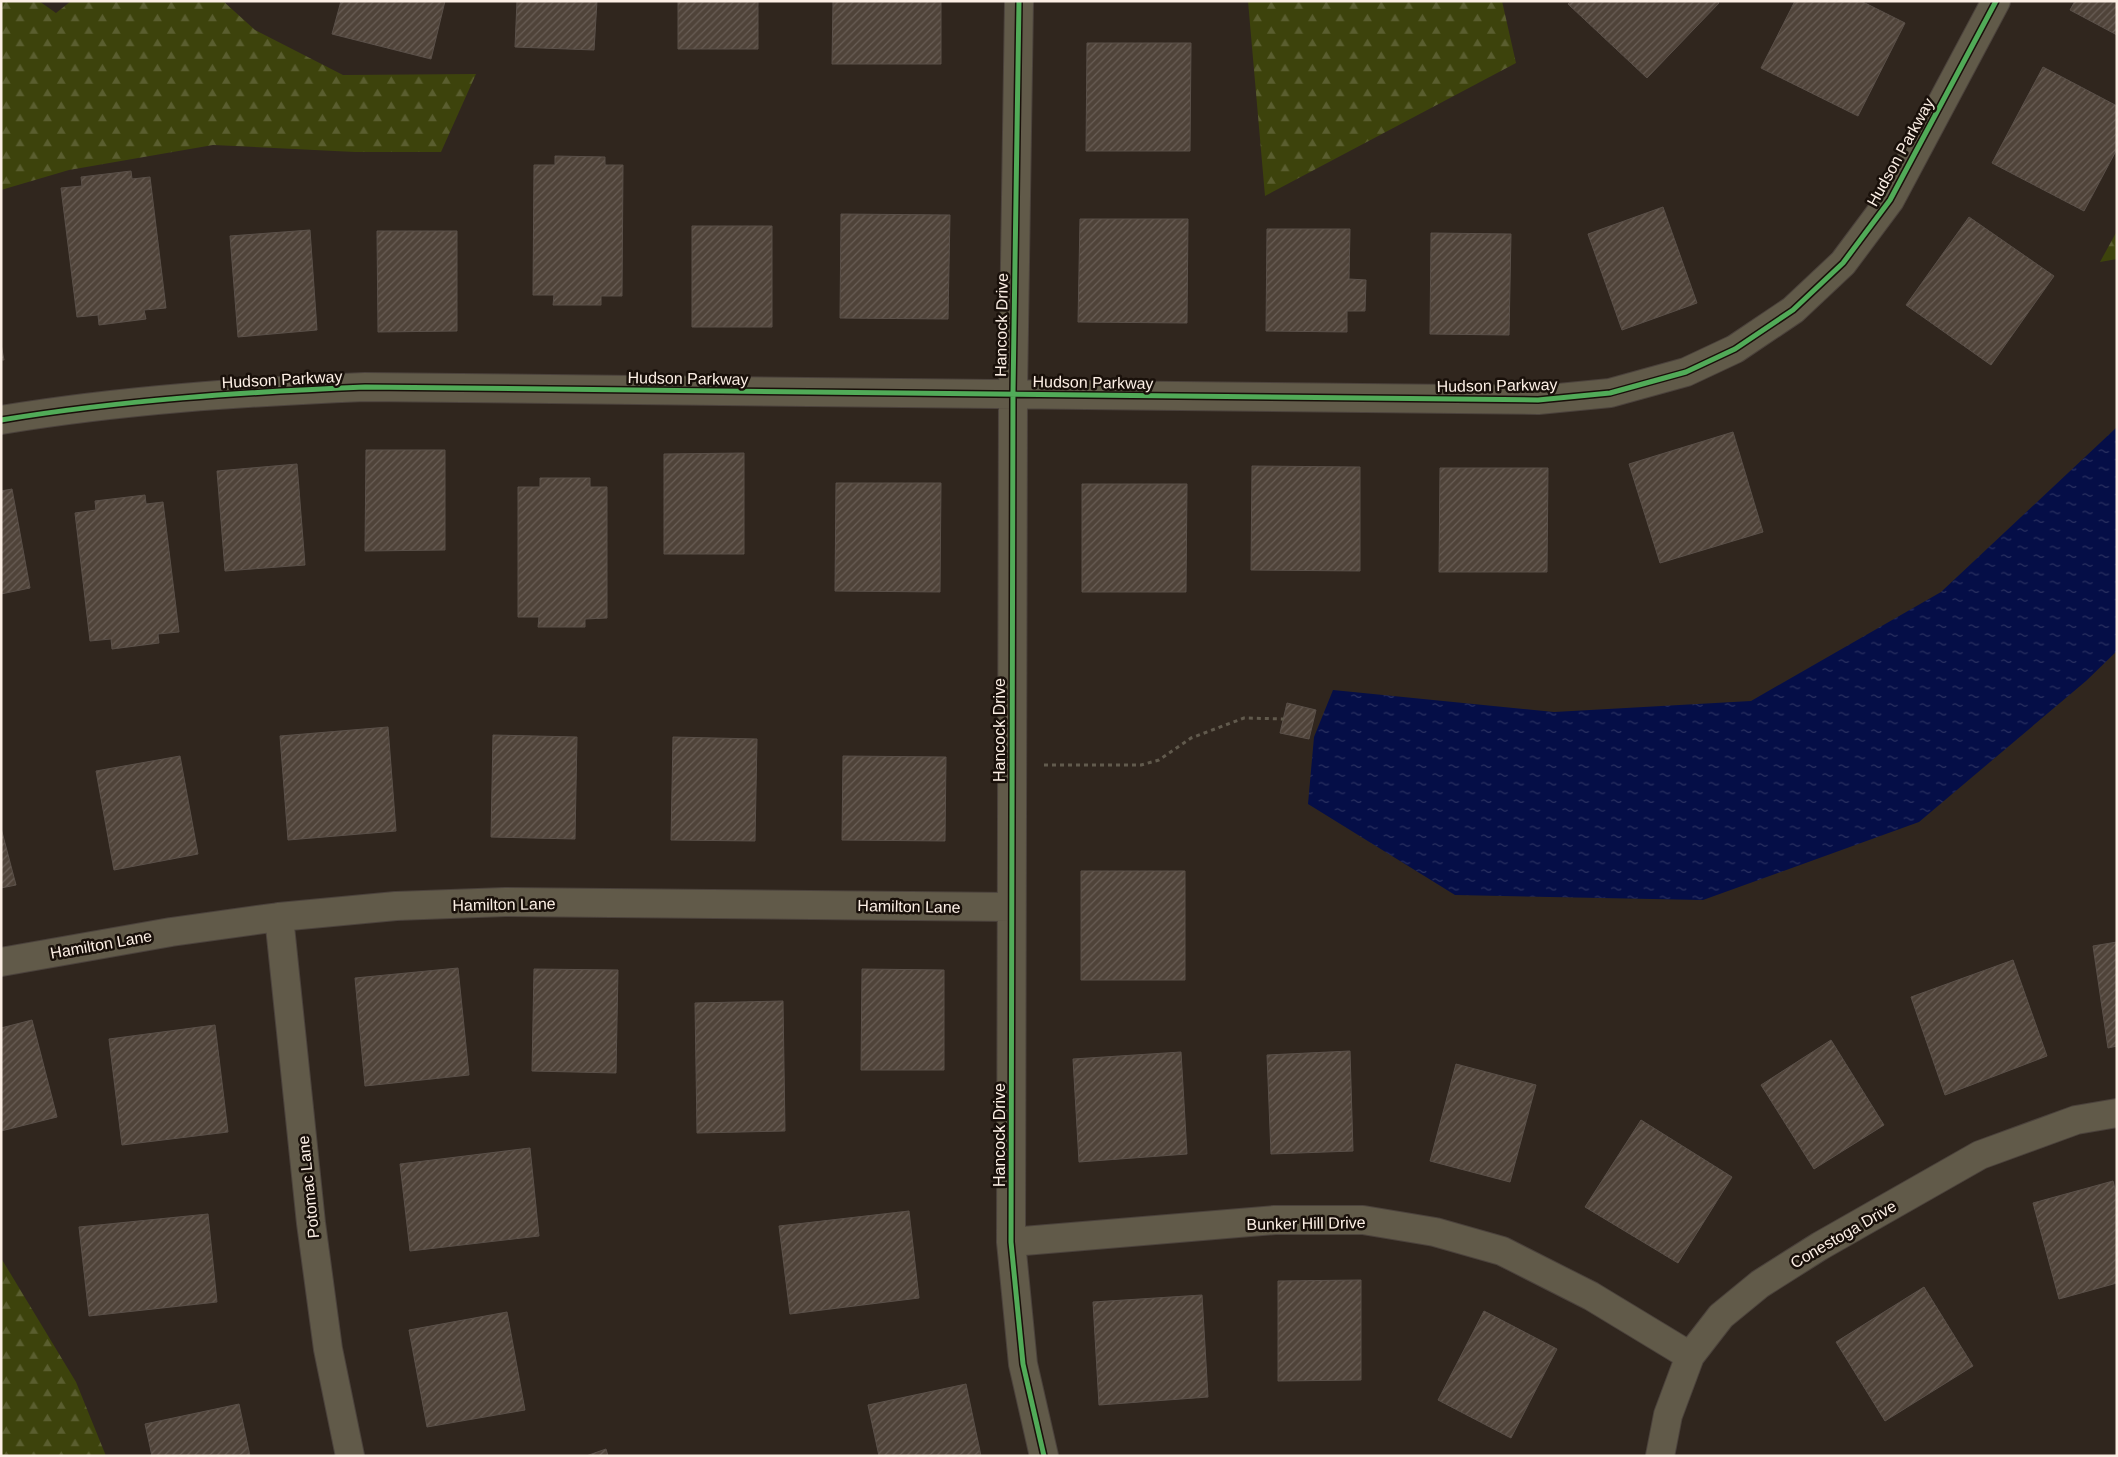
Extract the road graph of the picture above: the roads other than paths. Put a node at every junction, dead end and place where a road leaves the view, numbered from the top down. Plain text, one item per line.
1 (1019, 1) edge
2 (1996, 1) edge
3 (1013, 393) junction
4 (1, 420) edge
5 (1011, 907) junction
6 (279, 916) junction
7 (1, 962) edge
8 (2117, 1113) edge
9 (1011, 1242) junction
10 (1690, 1356) junction
11 (350, 1456) edge
12 (1044, 1456) edge
13 (1660, 1456) edge

1 - 3 street, Hancock Drive
2 - 3 street, Hudson Parkway
3 - 4 street, Hudson Parkway
3 - 5 street, Hancock Drive
5 - 6 street, Hamilton Lane
5 - 9 street, Hancock Drive
6 - 7 street, Hamilton Lane
6 - 11 street, Potomac Lane
8 - 10 street, Conestoga Drive
9 - 10 street, Bunker Hill Drive
9 - 12 street, Hancock Drive
10 - 13 street, Conestoga Drive

